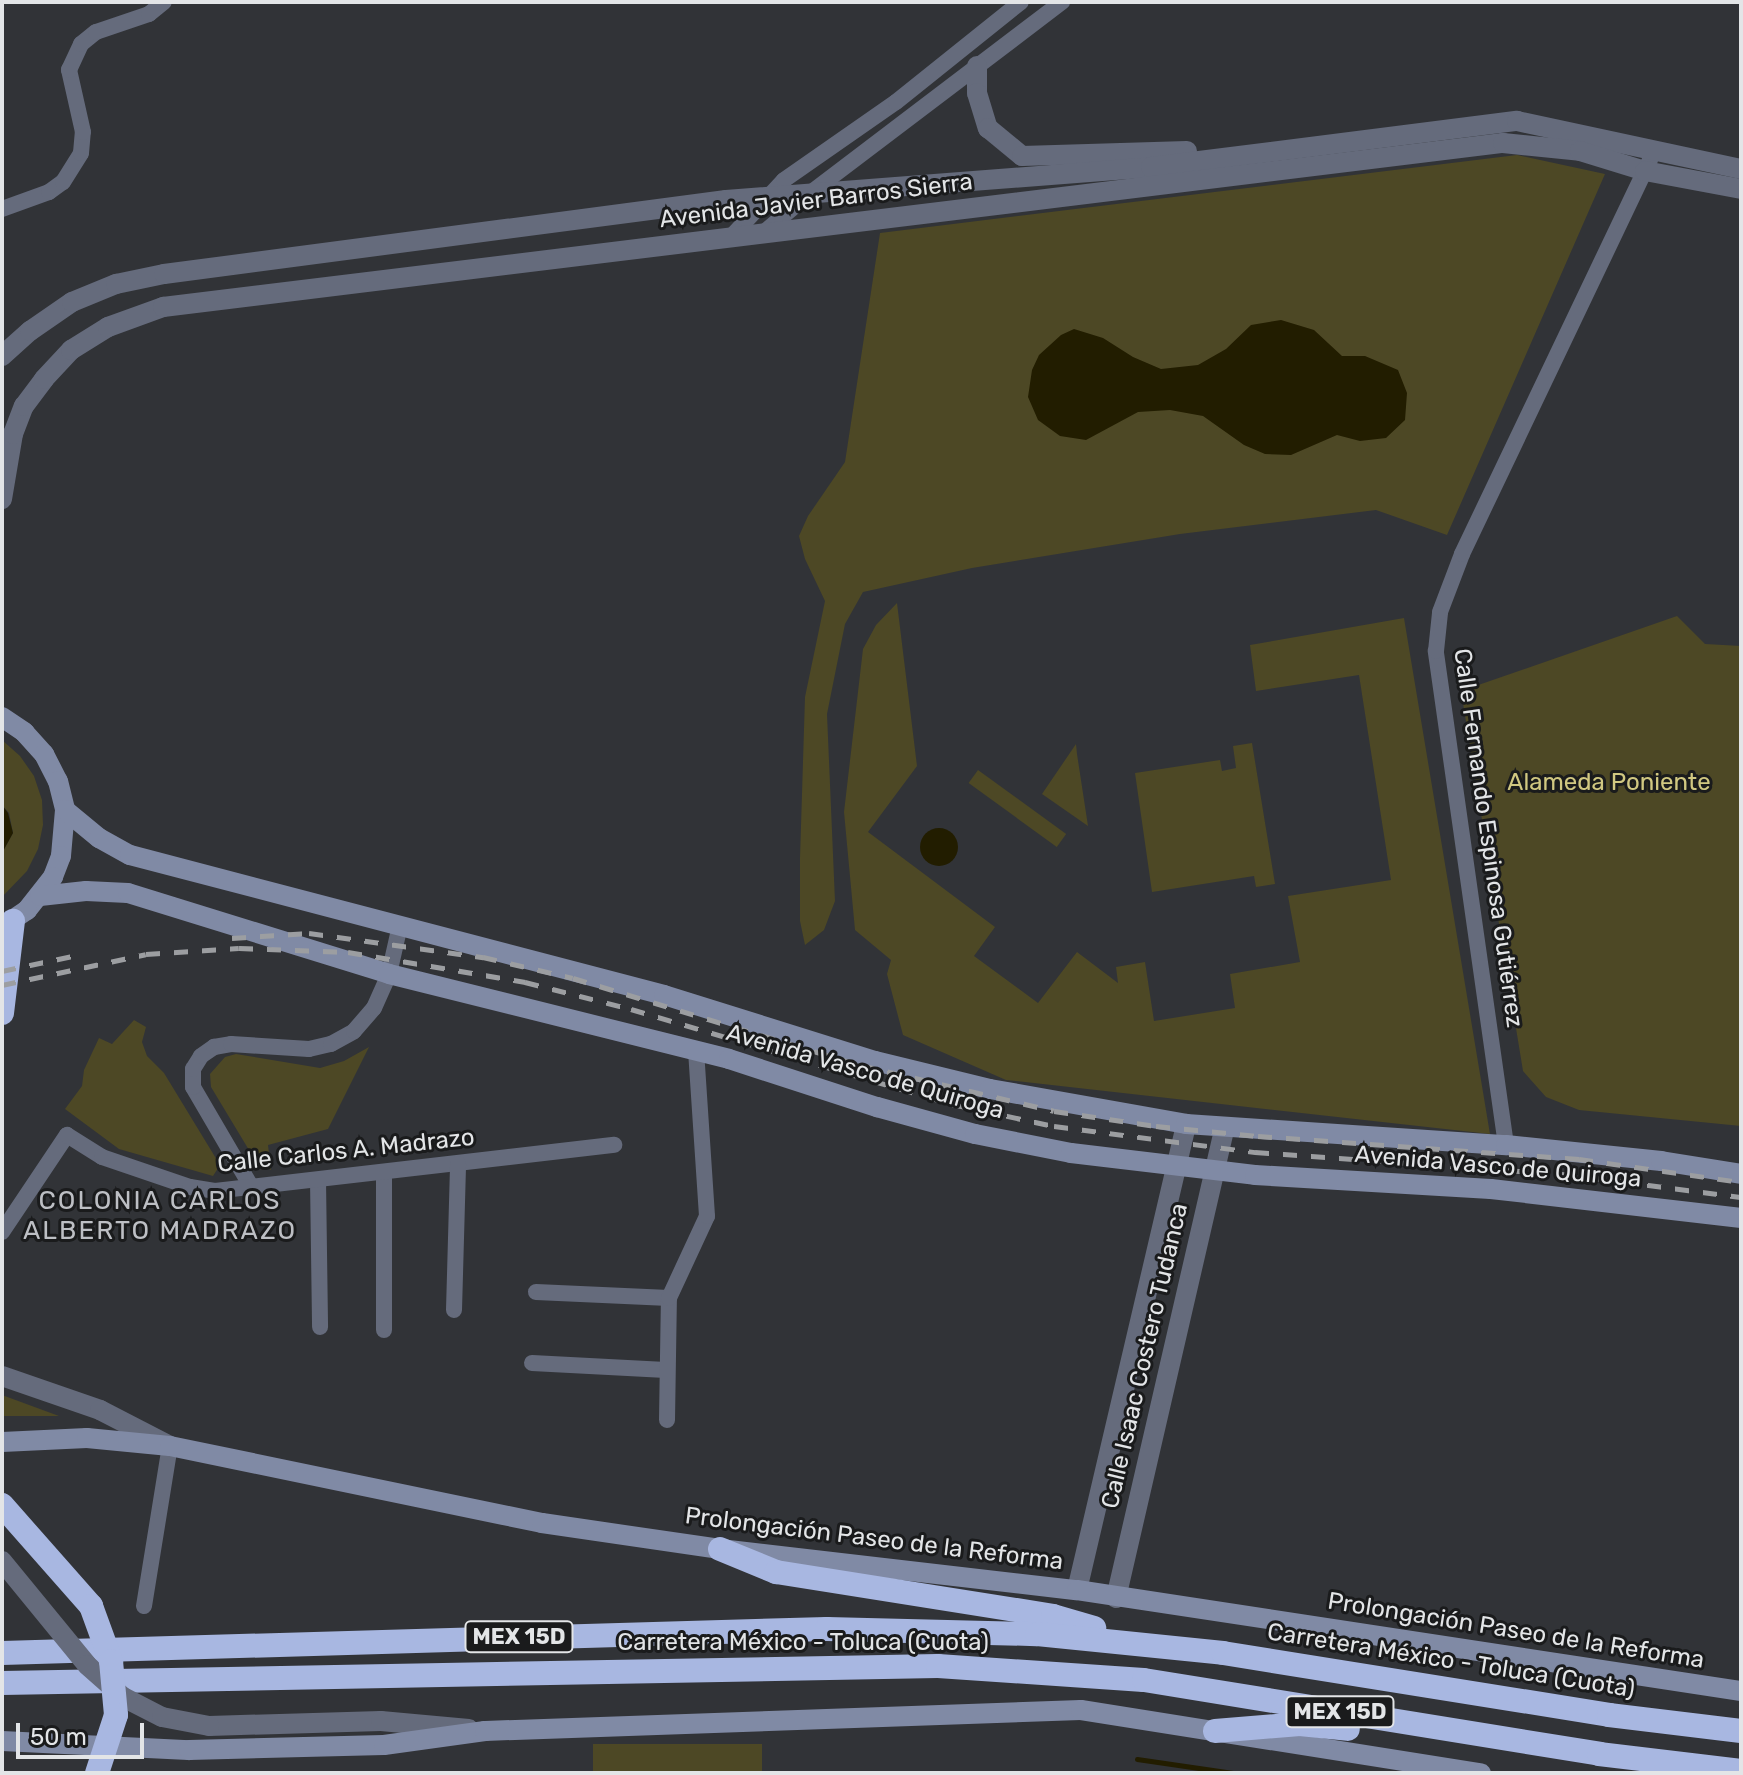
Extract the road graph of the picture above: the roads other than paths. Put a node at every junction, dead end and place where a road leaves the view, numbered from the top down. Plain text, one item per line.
1 (164, 2) edge
2 (1021, 2) edge
3 (1062, 2) edge
4 (977, 66) junction
5 (1654, 151) junction
6 (1271, 152) junction
7 (1741, 169) edge
8 (1645, 171) junction
9 (1741, 189) edge
10 (809, 194) junction
11 (767, 197) junction
12 (2, 209) edge
13 (762, 234) junction
14 (730, 238) junction
15 (2, 356) edge
16 (2, 499) edge
17 (2, 717) edge
18 (65, 810) junction
19 (40, 896) junction
20 (8, 924) edge
21 (400, 925) junction
22 (389, 974) junction
23 (2, 1013) edge
24 (696, 1050) junction
25 (1186, 1124) junction
26 (1225, 1127) junction
27 (614, 1145) dead end
28 (1506, 1145) junction
29 (458, 1164) junction
30 (1176, 1167) junction
31 (1214, 1171) junction
32 (384, 1173) junction
33 (1741, 1174) edge
34 (318, 1180) junction
35 (252, 1188) junction
36 (1741, 1218) edge
37 (2, 1232) edge
38 (536, 1292) dead end
39 (669, 1298) junction
40 (454, 1310) dead end
41 (320, 1327) dead end
42 (384, 1330) dead end
43 (532, 1363) dead end
44 (666, 1370) junction
45 (2, 1376) edge
46 (667, 1420) dead end
47 (2, 1442) edge
48 (170, 1446) junction
49 (2, 1505) edge
50 (720, 1549) junction
51 (2, 1561) edge
52 (1077, 1590) junction
53 (1116, 1598) junction
54 (144, 1606) dead end
55 (1142, 1643) junction
56 (2, 1653) edge
57 (2, 1683) edge
58 (1741, 1691) edge
59 (485, 1731) junction
60 (1215, 1731) junction
61 (1741, 1731) edge
62 (1457, 1732) junction
63 (2, 1741) edge
64 (1741, 1771) edge
65 (97, 1773) edge
66 (1481, 1773) edge

1 - 12 street
2 - 11 street
3 - 4 street
4 - 6 street
4 - 10 street
5 - 6 street, Avenida Javier Barros Sierra
5 - 7 street, Avenida Javier Barros Sierra
5 - 8 street, Calle Fernando Espinosa Gutiérrez
6 - 10 street, Avenida Javier Barros Sierra
8 - 9 street, Avenida Javier Barros Sierra
8 - 13 street, Avenida Javier Barros Sierra
8 - 28 street, Calle Fernando Espinosa Gutiérrez
10 - 11 street, Avenida Javier Barros Sierra
10 - 13 street
11 - 14 street
11 - 15 street, Avenida Javier Barros Sierra
13 - 14 street, Avenida Javier Barros Sierra
14 - 16 street, Avenida Javier Barros Sierra
17 - 18 main road
18 - 19 main road
18 - 21 main road, Avenida Vasco de Quiroga
19 - 20 main road
19 - 22 main road, Avenida Vasco de Quiroga
20 - 23 highway
21 - 22 street
21 - 25 main road, Avenida Vasco de Quiroga
22 - 24 main road, Avenida Vasco de Quiroga
22 - 35 street
24 - 30 main road, Avenida Vasco de Quiroga
24 - 39 street
25 - 26 main road, Avenida Vasco de Quiroga
25 - 30 street, Calle Isaac Costero Tudanca
26 - 28 main road, Avenida Vasco de Quiroga
26 - 31 street, Calle Isaac Costero Tudanca
27 - 29 street, Calle Carlos A. Madrazo
28 - 33 main road, Avenida Vasco de Quiroga
29 - 32 street, Calle Carlos A. Madrazo
29 - 40 street
30 - 31 main road, Avenida Vasco de Quiroga
30 - 52 street, Calle Isaac Costero Tudanca
31 - 36 main road, Avenida Vasco de Quiroga
31 - 53 street, Calle Isaac Costero Tudanca
32 - 34 street, Calle Carlos A. Madrazo
32 - 42 street
34 - 35 street, Calle Carlos A. Madrazo
34 - 41 street
35 - 37 street, Calle Carlos A. Madrazo
38 - 39 street
39 - 44 street
43 - 44 street
44 - 46 street
45 - 48 street
47 - 48 main road, Prolongación Paseo de la Reforma
48 - 50 main road, Prolongación Paseo de la Reforma
48 - 54 street
49 - 65 highway, bridge
50 - 52 main road, Prolongación Paseo de la Reforma
50 - 55 highway
51 - 59 street, bridge
52 - 53 main road, Prolongación Paseo de la Reforma
53 - 58 main road, Prolongación Paseo de la Reforma
55 - 56 highway, Carretera México - Toluca (Cuota) / MEX 15D
55 - 61 highway, Carretera México - Toluca (Cuota) / MEX 15D
57 - 62 highway, Carretera México - Toluca (Cuota) / MEX 15D
59 - 60 main road
59 - 63 main road
60 - 62 highway
60 - 66 main road
62 - 64 highway, Carretera México - Toluca (Cuota) / MEX 15D

